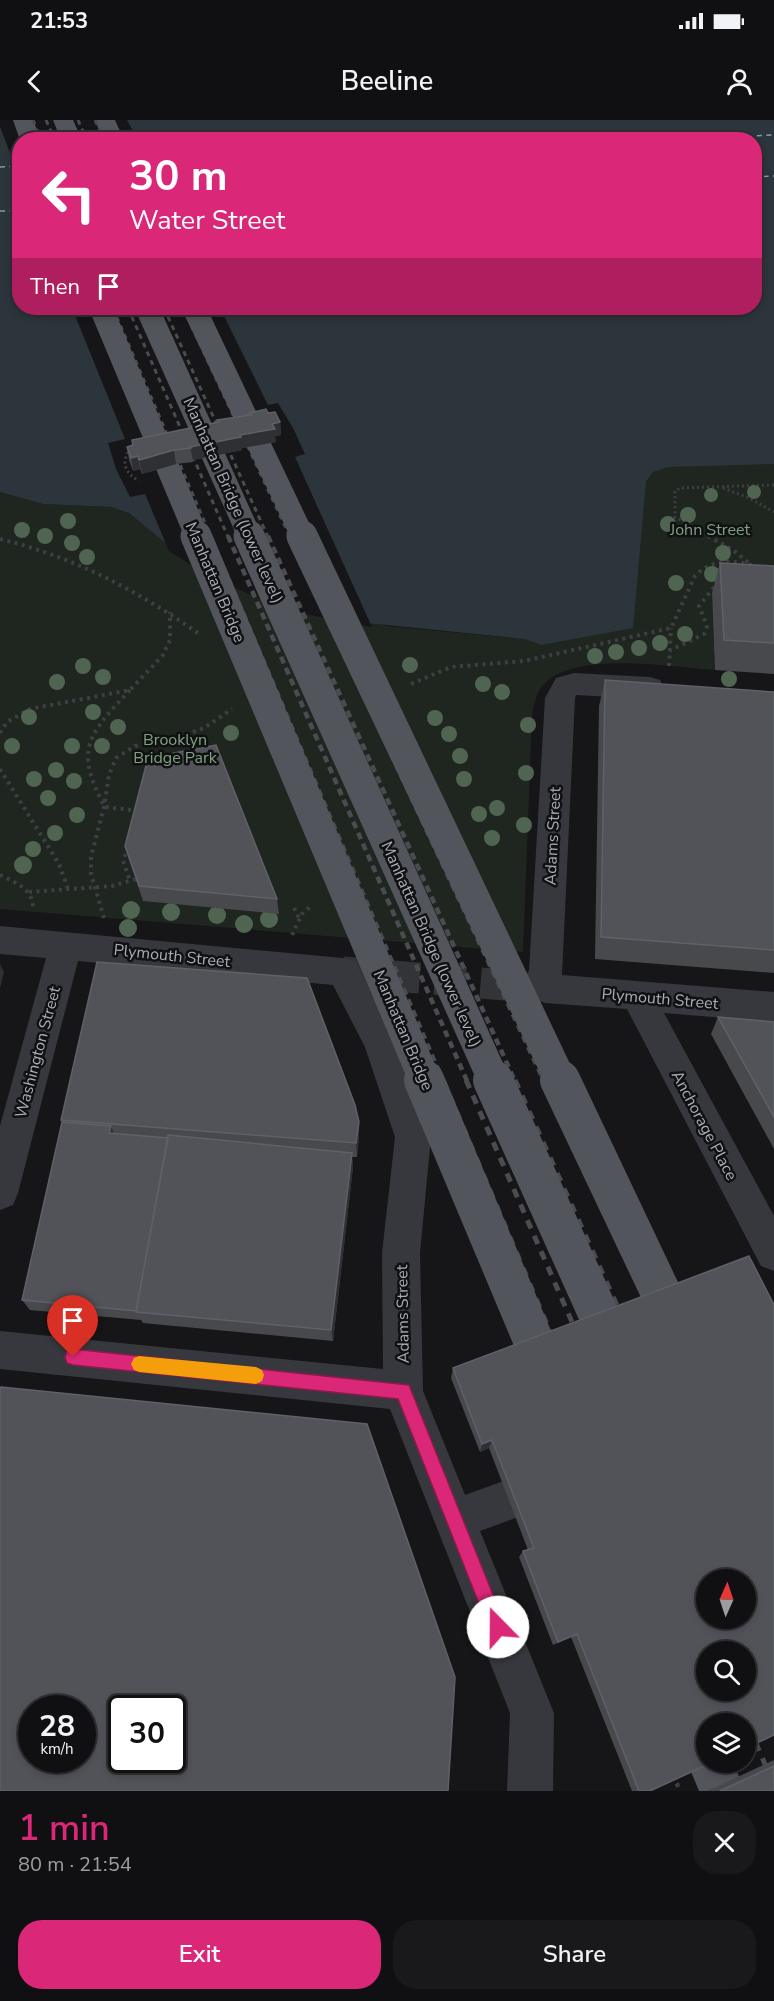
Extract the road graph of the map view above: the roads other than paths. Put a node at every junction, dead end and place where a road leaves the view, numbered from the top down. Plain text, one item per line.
1 (104, 315) edge
2 (150, 315) edge
3 (197, 315) edge
4 (670, 680) road end
5 (0, 940) edge
6 (66, 945) junction
7 (343, 972) joint
8 (545, 988) joint
9 (636, 996) junction
10 (774, 1007) edge
11 (0, 1193) edge
12 (774, 1253) edge
13 (0, 1350) edge
14 (692, 1358) edge
15 (629, 1384) edge
16 (403, 1391) junction
17 (563, 1411) edge
18 (509, 1500) edge
19 (454, 1520) junction
20 (715, 1773) edge
21 (530, 1791) edge
22 (722, 1791) edge

1 - 17 main road, Manhattan Bridge, bridge
2 - 15 main road, Manhattan Bridge (lower level), bridge
3 - 14 main road, bridge
4 - 8 street, Adams Street
5 - 6 street, Plymouth Street
6 - 7 street, Plymouth Street
6 - 11 street, Washington Street
7 - 16 street, Adams Street
8 - 9 street, Plymouth Street
9 - 10 street, Plymouth Street
9 - 12 street, Anchorage Place
13 - 16 street
16 - 19 street, Adams Street
18 - 19 street
19 - 21 street, Adams Street
20 - 22 main road

